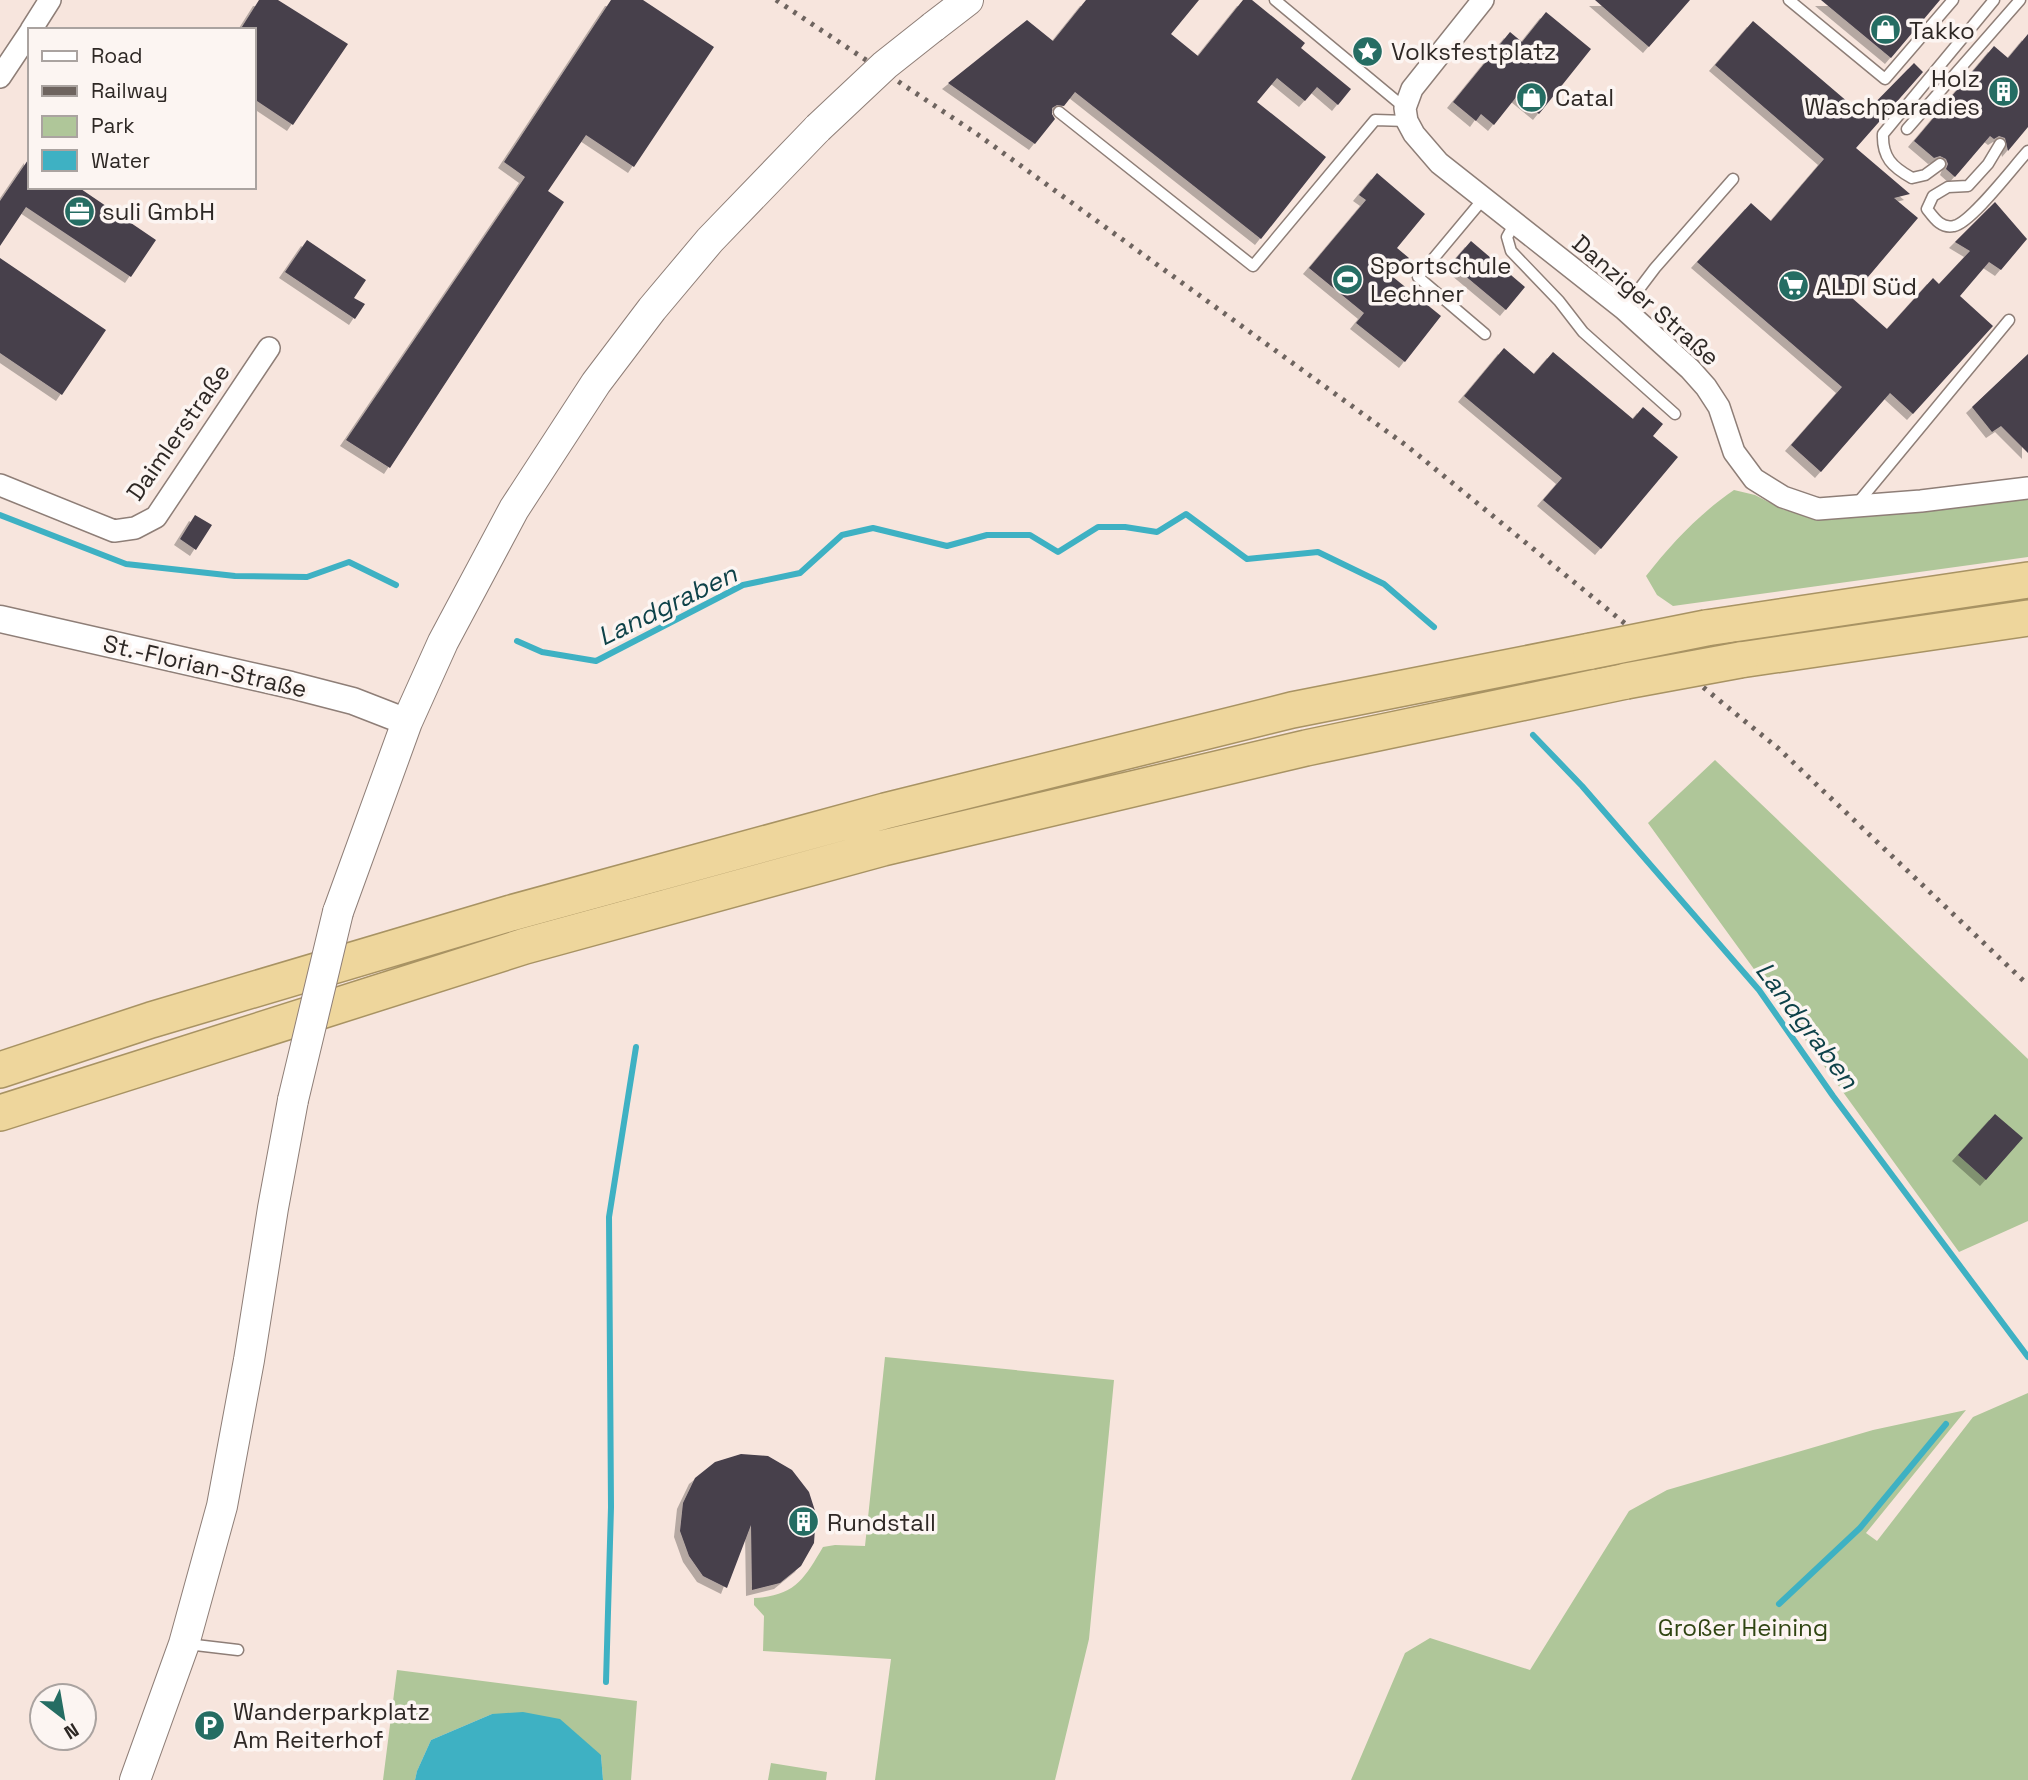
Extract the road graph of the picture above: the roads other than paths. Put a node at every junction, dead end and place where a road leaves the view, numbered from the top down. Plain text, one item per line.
1 (50, 0) edge
2 (968, 0) edge
3 (1275, 0) edge
4 (1483, 0) edge
5 (1789, 0) edge
6 (1953, 0) edge
7 (1994, 0) edge
8 (2020, 0) edge
9 (32, 28) edge
10 (28, 34) edge
11 (0, 77) edge
12 (1059, 113) dead end
13 (1406, 114) junction
14 (1907, 130) dead end
15 (2000, 144) dead end
16 (2028, 151) edge
17 (1940, 164) dead end
18 (1733, 179) dead end
19 (1484, 198) junction
20 (1515, 223) junction
21 (1624, 309) junction
22 (2009, 320) dead end
23 (1485, 334) dead end
24 (269, 348) dead end
25 (1675, 414) dead end
26 (0, 485) edge
27 (2028, 488) edge
28 (1854, 507) junction
29 (2028, 579) edge
30 (2028, 618) edge
31 (0, 619) edge
32 (407, 722) junction
33 (0, 1070) edge
34 (0, 1113) edge
35 (184, 1644) junction
36 (238, 1650) dead end
37 (135, 1780) edge

1 - 9 street
2 - 32 main road, bridge
3 - 13 lane
4 - 13 street
5 - 6 lane
7 - 17 lane
8 - 14 lane
10 - 11 street
12 - 13 lane
13 - 19 street, Danziger Straße
15 - 16 lane
18 - 21 lane
19 - 20 street, Danziger Straße
19 - 23 lane
20 - 21 street, Danziger Straße
20 - 25 lane
21 - 28 street, Danziger Straße
22 - 28 lane
24 - 26 street, Daimlerstraße
27 - 28 street, Danziger Straße
29 - 33 highway, bridge
30 - 34 highway, bridge
31 - 32 street, St.-Florian-Straße
32 - 35 main road, bridge
35 - 36 lane
35 - 37 main road

